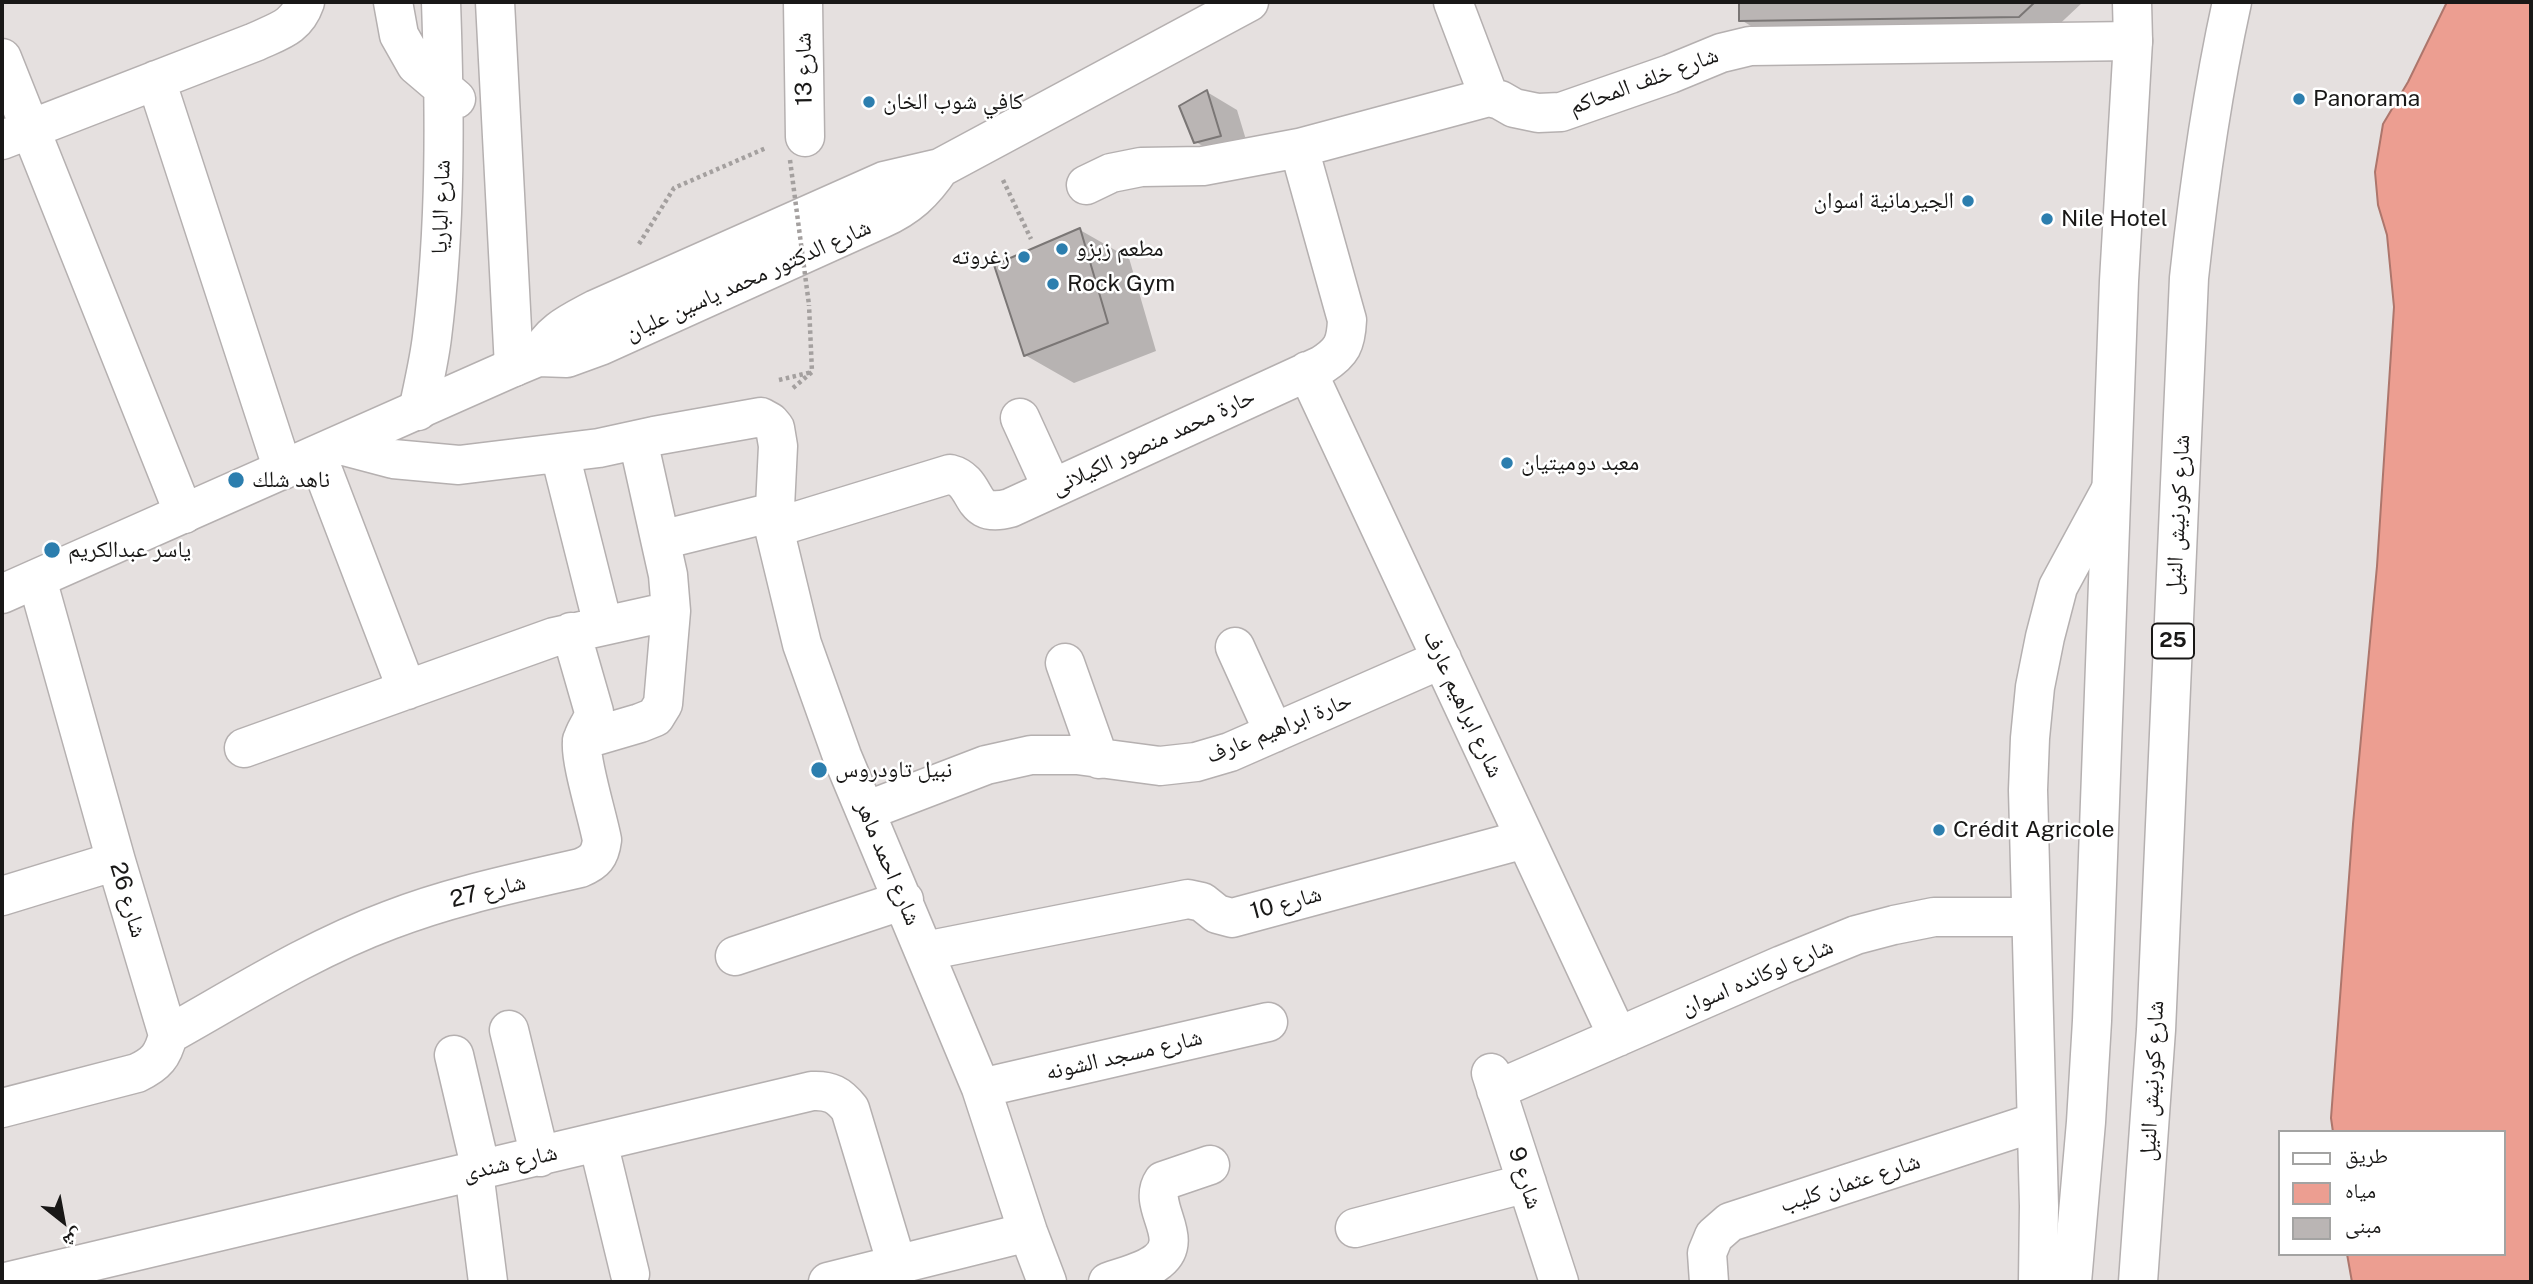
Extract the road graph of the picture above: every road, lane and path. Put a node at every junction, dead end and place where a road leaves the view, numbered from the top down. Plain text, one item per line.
1 (305, 2) edge
2 (393, 2) edge
3 (441, 2) edge
4 (495, 2) edge
5 (803, 2) edge
6 (1249, 2) edge
7 (1453, 2) edge
8 (2132, 2) edge
9 (2232, 2) edge
10 (2133, 41) junction
11 (2, 58) edge
12 (156, 80) junction
13 (444, 89) junction
14 (1489, 97) junction
15 (16, 134) edge
16 (501, 139) junction
17 (791, 147) junction
18 (1299, 148) junction
19 (1086, 185) dead end
20 (1008, 191) dead end
21 (1031, 239) dead end
22 (632, 254) dead end
23 (526, 363) junction
24 (1307, 371) junction
25 (418, 411) junction
26 (752, 418) junction
27 (1020, 418) dead end
28 (638, 440) junction
29 (560, 454) junction
30 (313, 457) junction
31 (1052, 488) junction
32 (2110, 491) junction
33 (184, 514) junction
34 (774, 520) junction
35 (661, 540) junction
36 (37, 579) junction
37 (2, 594) edge
38 (671, 611) junction
39 (587, 628) junction
40 (1235, 647) dead end
41 (1442, 659) junction
42 (1065, 663) dead end
43 (407, 690) junction
44 (1274, 733) junction
45 (582, 740) junction
46 (244, 748) dead end
47 (1099, 759) junction
48 (866, 811) junction
49 (1525, 839) junction
50 (116, 861) junction
51 (2, 896) edge
52 (904, 900) junction
53 (2031, 917) junction
54 (925, 951) junction
55 (735, 957) dead end
56 (1268, 1022) dead end
57 (509, 1030) dead end
58 (168, 1035) junction
59 (1618, 1037) junction
60 (454, 1055) dead end
61 (1493, 1082) joint
62 (981, 1088) junction
63 (2, 1108) edge
64 (2036, 1122) junction
65 (598, 1142) junction
66 (540, 1157) junction
67 (1210, 1165) dead end
68 (478, 1171) junction
69 (1527, 1183) junction
70 (1355, 1228) dead end
71 (1028, 1232) junction
72 (897, 1265) junction
73 (630, 1274) dead end
74 (6, 1282) edge
75 (488, 1282) edge
76 (828, 1282) edge
77 (1047, 1282) edge
78 (1108, 1282) edge
79 (1559, 1282) edge
80 (1709, 1282) edge
81 (2038, 1282) edge
82 (2072, 1282) edge
83 (2138, 1282) edge

1 - 12 street
2 - 13 street
3 - 13 street, شارع الباريا
4 - 16 street
5 - 17 street, شارع 13
6 - 23 street, شارع الدكتور محمد ياسين عليان
7 - 14 street
8 - 10 street
9 - 83 street, شارع كورنيش النيل / 25
10 - 14 street, شارع خلف المحاكم
10 - 32 street
11 - 15 street
12 - 15 street
12 - 30 street
13 - 16 street
13 - 25 street, شارع الباريا
14 - 18 street
15 - 33 street
16 - 23 street
17 - 22 path
17 - 26 path, bridge
18 - 19 street
18 - 24 street, حارة محمد منصور الكيلانى
20 - 21 path
23 - 25 street
24 - 31 street, حارة محمد منصور الكيلانى
24 - 41 street, شارع ابراهيم عارف
25 - 30 street
26 - 28 street
26 - 34 street, شارع احمد ماهر
27 - 31 street
28 - 29 street
28 - 35 street
29 - 30 street
29 - 39 street, شارع 27
30 - 33 street
30 - 43 street
31 - 34 street, حارة محمد منصور الكيلانى
32 - 53 street
32 - 82 street
33 - 36 street
34 - 35 street, حارة محمد منصور الكيلانى
34 - 48 street, شارع احمد ماهر
35 - 38 street
36 - 37 street
36 - 50 street, شارع 26
38 - 39 street
38 - 45 street
39 - 43 street
39 - 45 street, شارع 27
40 - 44 street
41 - 44 street, حارة ابراهيم عارف
41 - 49 street, شارع ابراهيم عارف
42 - 47 street
43 - 46 street
44 - 47 street, حارة ابراهيم عارف
45 - 58 street, شارع 27
47 - 48 street, حارة ابراهيم عارف
48 - 52 street, شارع احمد ماهر
49 - 54 street, شارع 10
49 - 59 street, شارع ابراهيم عارف
50 - 51 street
50 - 58 street, شارع 26
52 - 54 street, شارع احمد ماهر
52 - 55 street
53 - 59 street, شارع لوكانده اسوان
53 - 64 street
54 - 62 street, شارع احمد ماهر
56 - 62 street, شارع مسجد الشونه
57 - 66 street
58 - 63 street
59 - 61 street, شارع لوكانده اسوان
60 - 68 street
61 - 69 street, شارع 9
62 - 71 street, شارع احمد ماهر
64 - 80 street, شارع عثمان كليب
64 - 81 street
65 - 66 street, شارع شندى
65 - 72 street, شارع شندى
65 - 73 street
66 - 68 street, شارع شندى
67 - 78 street
68 - 74 street, شارع شندى
68 - 75 street
69 - 70 street
69 - 79 street, شارع 9
71 - 72 street
71 - 77 street, شارع احمد ماهر
72 - 76 street

